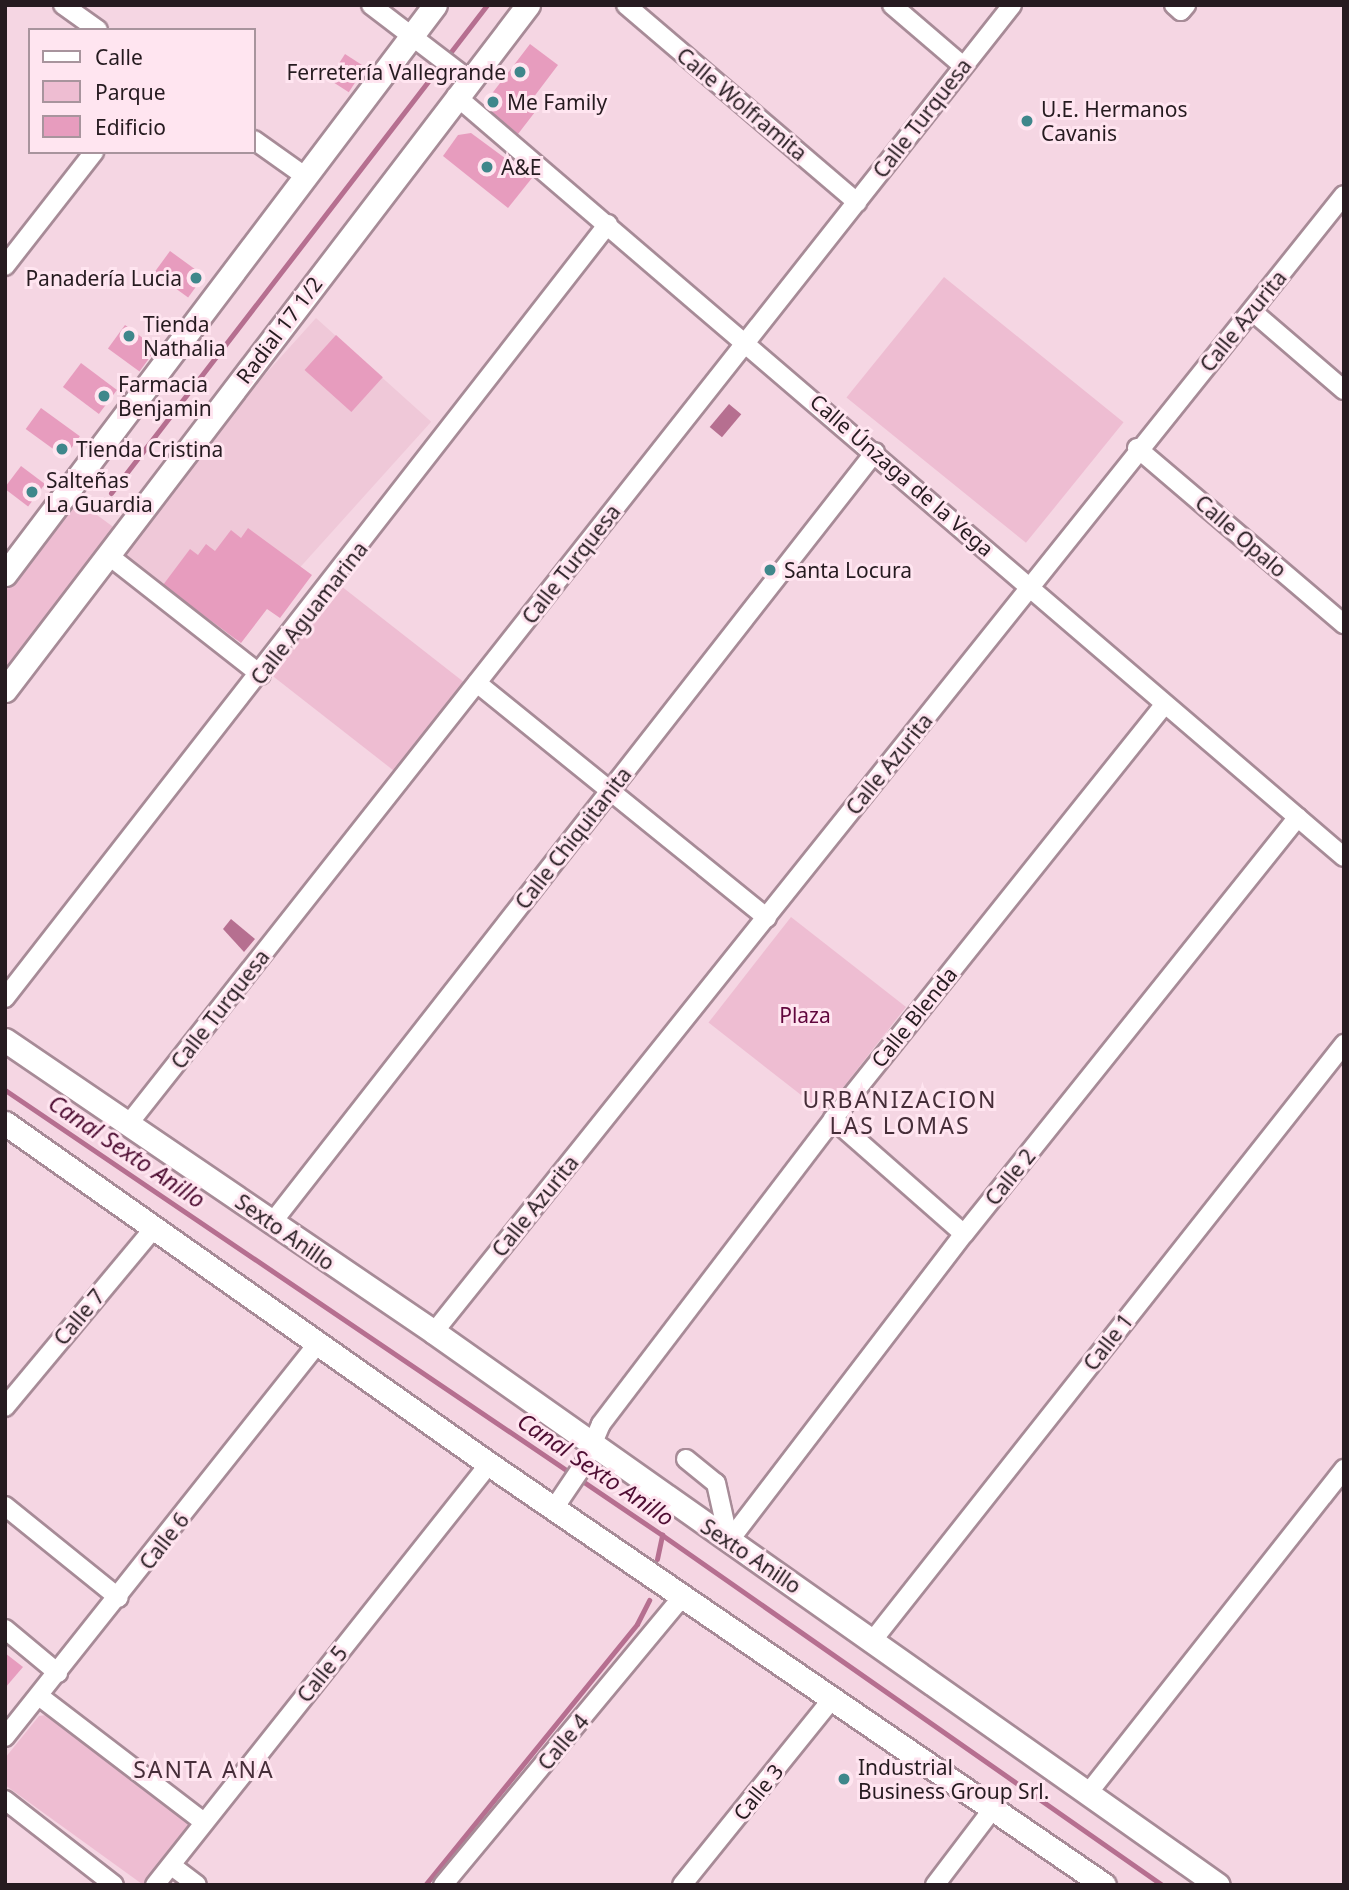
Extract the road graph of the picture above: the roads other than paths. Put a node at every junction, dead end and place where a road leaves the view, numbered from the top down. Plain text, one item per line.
1 (63, 5) edge
2 (371, 5) edge
3 (435, 5) edge
4 (528, 5) edge
5 (626, 5) edge
6 (892, 5) edge
7 (1012, 5) edge
8 (1174, 5) edge
9 (1186, 5) edge
10 (94, 28) edge
11 (418, 38) junction
12 (962, 65) junction
13 (462, 83) junction
14 (256, 141) edge
15 (92, 154) edge
16 (306, 177) junction
17 (1344, 195) edge
18 (858, 202) junction
19 (608, 224) junction
20 (5, 266) edge
21 (1252, 311) junction
22 (748, 341) junction
23 (1344, 390) edge
24 (1138, 448) junction
25 (875, 452) junction
26 (108, 555) junction
27 (5, 574) edge
28 (1031, 587) junction
29 (1344, 624) edge
30 (261, 675) junction
31 (477, 683) junction
32 (5, 690) edge
33 (1164, 705) junction
34 (611, 790) junction
35 (1298, 817) junction
36 (1344, 857) edge
37 (767, 918) junction
38 (5, 998) edge
39 (5, 1040) edge
40 (1344, 1044) edge
41 (833, 1119) junction
42 (130, 1122) junction
43 (5, 1123) edge
44 (271, 1224) junction
45 (154, 1228) junction
46 (964, 1234) junction
47 (434, 1332) junction
48 (319, 1342) junction
49 (5, 1407) edge
50 (587, 1456) junction
51 (686, 1459) dead end
52 (489, 1464) junction
53 (1344, 1469) edge
54 (560, 1500) junction
55 (5, 1506) edge
56 (729, 1541) junction
57 (682, 1597) junction
58 (118, 1598) junction
59 (5, 1629) edge
60 (873, 1640) junction
61 (58, 1673) junction
62 (39, 1696) junction
63 (833, 1698) junction
64 (5, 1737) edge
65 (1089, 1792) junction
66 (5, 1800) edge
67 (995, 1806) junction
68 (204, 1822) junction
69 (172, 1866) junction
70 (114, 1885) edge
71 (156, 1885) edge
72 (197, 1885) edge
73 (443, 1885) edge
74 (682, 1885) edge
75 (935, 1885) edge
76 (1104, 1885) edge
77 (1218, 1885) edge

1 - 10 street
2 - 11 street, Calle Únzaga de la Vega
3 - 11 main road
4 - 13 main road, Radial 17 1/2
5 - 18 street, Calle Wolframita
6 - 12 street
7 - 12 street, Calle Turquesa
8 - 9 street
11 - 13 street, Calle Únzaga de la Vega
11 - 16 main road
12 - 18 street, Calle Turquesa
13 - 19 street, Calle Únzaga de la Vega
13 - 26 main road, Radial 17 1/2
14 - 16 street
15 - 20 street
16 - 27 main road
17 - 21 street, Calle Azurita
18 - 22 street, Calle Turquesa
19 - 22 street, Calle Únzaga de la Vega
19 - 30 street, Calle Aguamarina
21 - 23 street
21 - 24 street, Calle Azurita
22 - 25 street, Calle Únzaga de la Vega
22 - 31 street, Calle Turquesa
24 - 28 street, Calle Azurita
24 - 29 street, Calle Opalo
25 - 28 street, Calle Únzaga de la Vega
25 - 34 street, Calle Chiquitanita
26 - 30 street
26 - 32 main road, Radial 17 1/2
28 - 33 street, Calle Únzaga de la Vega
28 - 37 street, Calle Azurita
30 - 38 street, Calle Aguamarina
31 - 34 street
31 - 42 street, Calle Turquesa
33 - 35 street, Calle Únzaga de la Vega
33 - 41 street, Calle Blenda
34 - 37 street
34 - 44 street, Calle Chiquitanita
35 - 36 street, Calle Únzaga de la Vega
35 - 46 street, Calle 2
37 - 47 street, Calle Azurita
39 - 42 main road, Sexto Anillo
40 - 60 street, Calle 1
41 - 46 street
41 - 50 street, Calle Blenda
42 - 44 main road, Sexto Anillo
43 - 45 main road
44 - 47 main road, Sexto Anillo
45 - 48 main road
45 - 49 street, Calle 7
46 - 56 street, Calle 2
47 - 50 main road, Sexto Anillo
48 - 52 main road
48 - 58 street, Calle 6
50 - 54 street, Calle Blenda
50 - 56 main road, Sexto Anillo
51 - 56 street
52 - 54 main road
52 - 68 street, Calle 5
53 - 65 street
54 - 57 main road
55 - 58 street
56 - 60 main road, Sexto Anillo
57 - 63 main road
57 - 73 street, Calle 4
58 - 61 street, Calle 6
59 - 61 street
60 - 65 main road, Sexto Anillo
61 - 62 street, Calle 6
62 - 64 street, Calle 6
62 - 68 street
63 - 67 main road
63 - 74 street, Calle 3
65 - 77 main road, Sexto Anillo
66 - 70 street
67 - 75 street
67 - 76 main road
68 - 69 street, Calle 5
69 - 71 street, Calle 5
69 - 72 street

